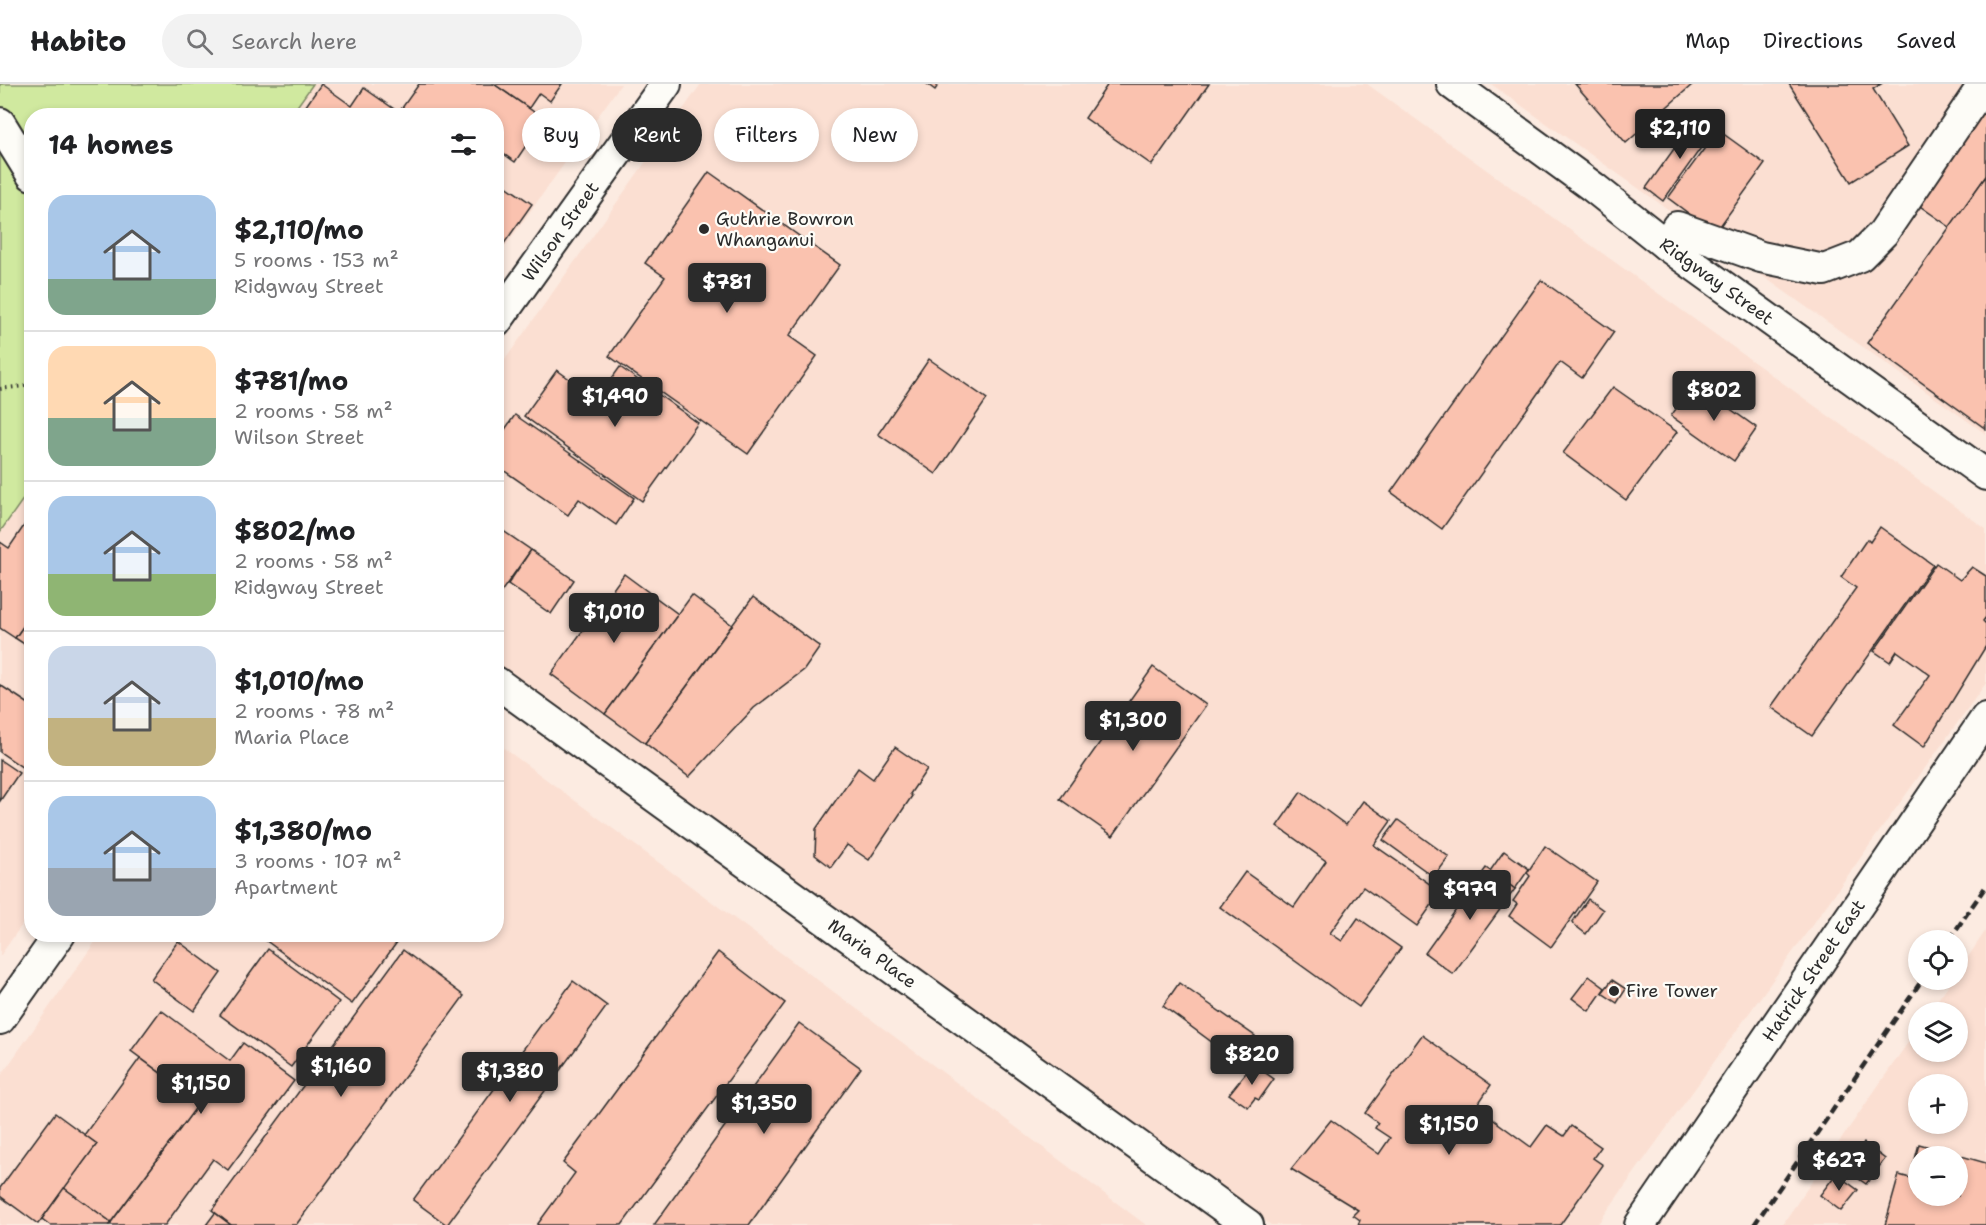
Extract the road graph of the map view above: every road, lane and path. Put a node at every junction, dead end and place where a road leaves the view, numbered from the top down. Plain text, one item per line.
1 (666, 84) edge
2 (1452, 84) edge
3 (1984, 84) edge
4 (0, 123) edge
5 (24, 162) edge
6 (1666, 244) junction
7 (504, 311) edge
8 (24, 386) edge
9 (0, 389) edge
10 (1986, 475) edge
11 (504, 688) edge
12 (1986, 718) edge
13 (54, 942) edge
14 (0, 1019) edge
15 (1248, 1225) edge
16 (1640, 1225) edge

1 - 7 street, Wilson Street
2 - 6 street, Ridgway Street
3 - 6 street
4 - 5 street
6 - 10 street, Ridgway Street
8 - 9 path
11 - 15 street, Maria Place
12 - 16 street, Hatrick Street East
13 - 14 street

